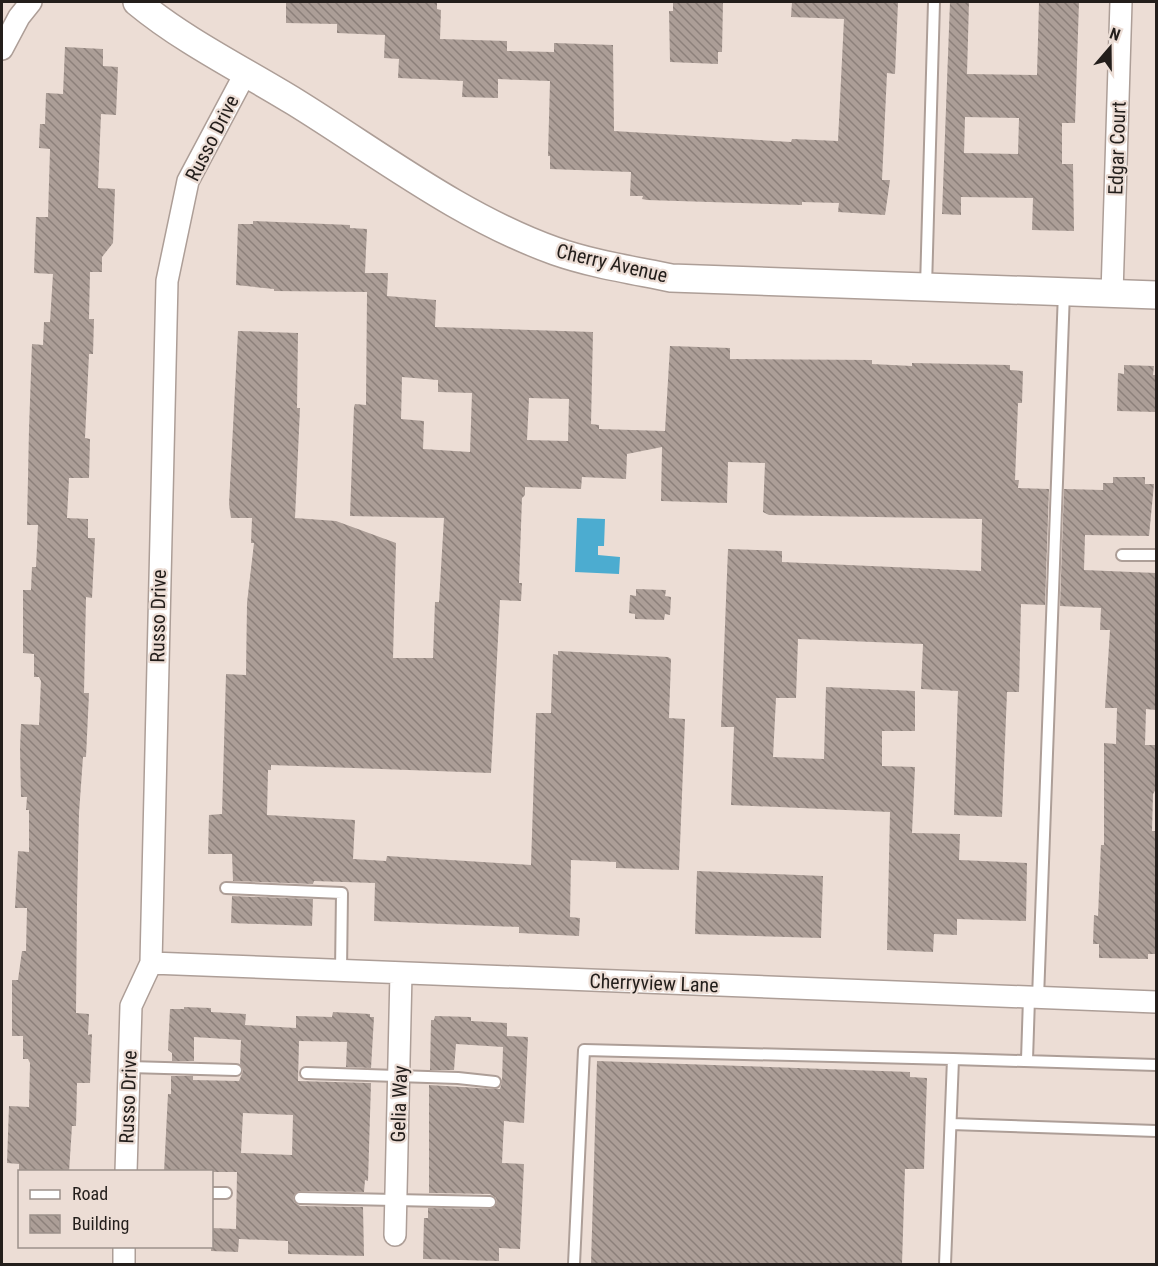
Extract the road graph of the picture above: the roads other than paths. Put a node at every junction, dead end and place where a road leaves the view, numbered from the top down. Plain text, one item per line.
1 (31, 2) edge
2 (934, 2) edge
3 (1121, 2) edge
4 (144, 4) edge
5 (2, 49) edge
6 (246, 72) junction
7 (926, 288) junction
8 (1064, 292) junction
9 (1112, 294) junction
10 (1156, 295) edge
11 (1122, 555) dead end
12 (1156, 555) edge
13 (226, 888) dead end
14 (151, 963) junction
15 (341, 971) junction
16 (401, 973) junction
17 (1033, 998) junction
18 (1156, 1002) edge
19 (952, 1059) junction
20 (1027, 1060) junction
21 (1156, 1065) edge
22 (129, 1067) junction
23 (236, 1070) dead end
24 (306, 1072) dead end
25 (400, 1077) junction
26 (495, 1082) dead end
27 (951, 1124) junction
28 (1156, 1131) edge
29 (126, 1170) edge
30 (213, 1193) edge
31 (225, 1193) dead end
32 (300, 1198) dead end
33 (396, 1200) junction
34 (490, 1202) dead end
35 (395, 1234) dead end
36 (124, 1248) edge
37 (124, 1264) edge
38 (574, 1264) edge
39 (945, 1264) edge

1 - 5 street
2 - 7 lane
3 - 9 street, Edgar Court
4 - 6 street, Cherry Avenue
6 - 7 street, Cherry Avenue
6 - 14 street, Russo Drive
7 - 8 street, Cherry Avenue
8 - 9 street, Cherry Avenue
8 - 17 lane
9 - 10 street, Cherry Avenue
11 - 12 lane
13 - 15 lane
14 - 15 street, Cherryview Lane
14 - 22 street, Russo Drive
15 - 16 street, Cherryview Lane
16 - 17 street, Cherryview Lane
16 - 25 street, Gelia Way
17 - 18 street, Cherryview Lane
17 - 20 lane
19 - 20 lane
19 - 27 lane
19 - 38 lane
20 - 21 lane
22 - 23 lane
22 - 29 street, Russo Drive
24 - 25 lane
25 - 26 lane
25 - 33 street, Gelia Way
27 - 28 lane
27 - 39 lane
30 - 31 lane
32 - 33 lane
33 - 34 lane
33 - 35 street, Gelia Way
36 - 37 street

